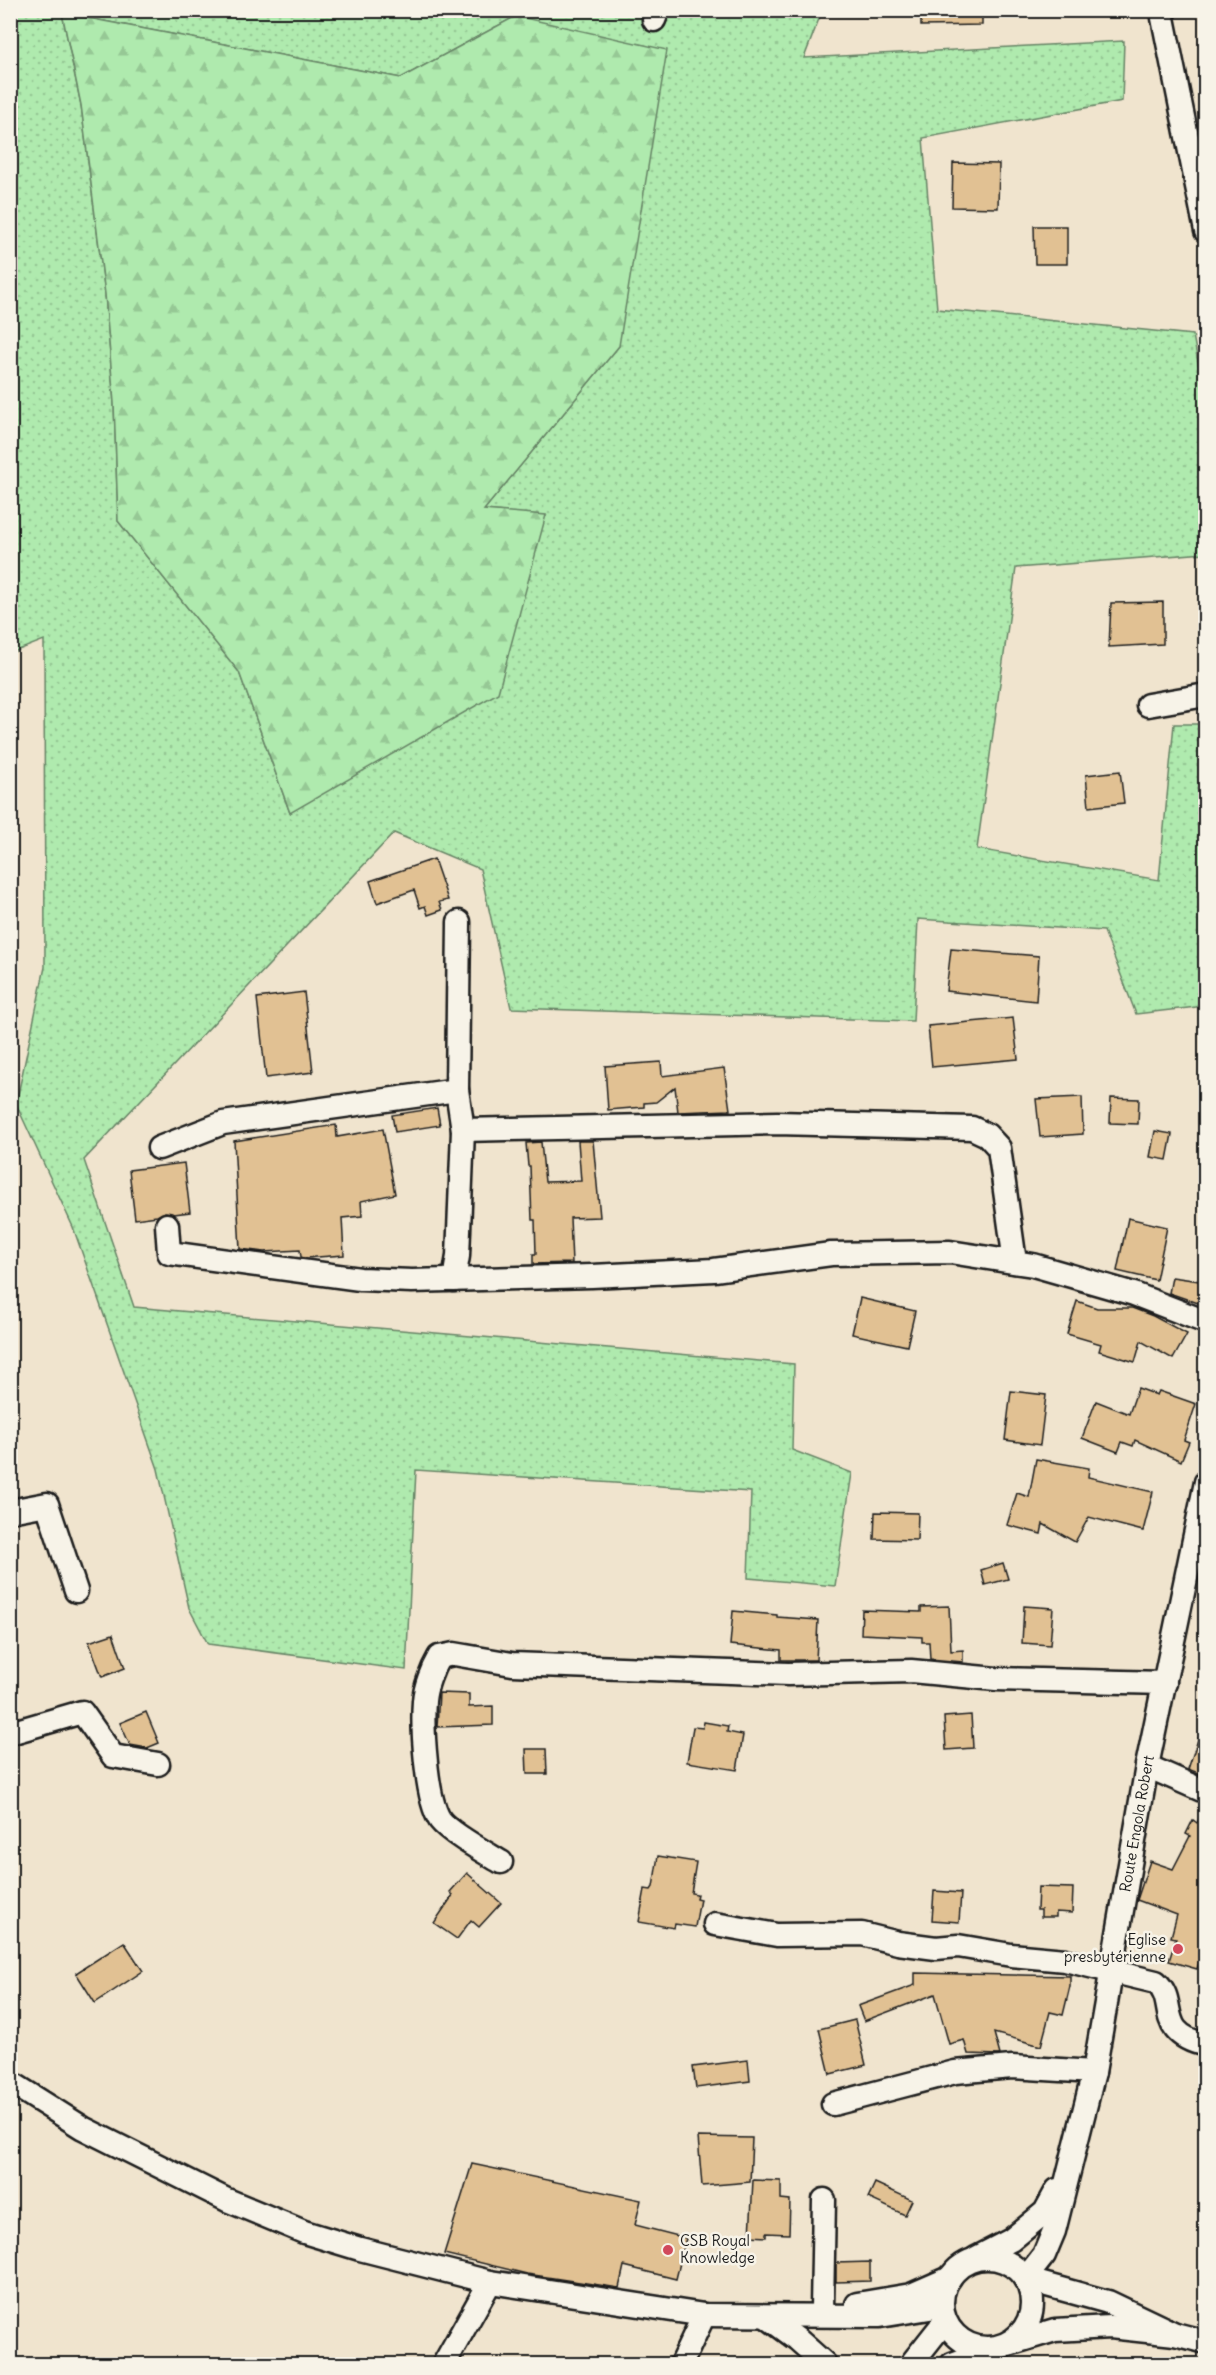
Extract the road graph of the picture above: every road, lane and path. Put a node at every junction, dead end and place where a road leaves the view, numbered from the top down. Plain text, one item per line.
1 (1163, 10) edge
2 (1202, 193) edge
3 (1206, 231) edge
4 (1206, 696) edge
5 (1148, 705) dead end
6 (459, 922) dead end
7 (457, 1090) junction
8 (463, 1130) junction
9 (159, 1148) dead end
10 (167, 1225) dead end
11 (1015, 1262) junction
12 (454, 1280) junction
13 (1206, 1322) edge
14 (1205, 1489) edge
15 (10, 1511) edge
16 (75, 1591) dead end
17 (1165, 1683) junction
18 (10, 1733) edge
19 (158, 1764) dead end
20 (1147, 1766) junction
21 (1206, 1792) edge
22 (501, 1862) dead end
23 (715, 1924) dead end
24 (1113, 1972) junction
25 (1206, 2045) edge
26 (1094, 2072) junction
27 (13, 2088) edge
28 (833, 2104) dead end
29 (1070, 2164) junction
30 (824, 2200) dead end
31 (970, 2262) junction
32 (950, 2278) junction
33 (1025, 2279) junction
34 (490, 2283) junction
35 (822, 2309) junction
36 (943, 2313) junction
37 (704, 2315) junction
38 (777, 2316) junction
39 (1176, 2334) junction
40 (1206, 2342) edge
41 (999, 2347) junction
42 (444, 2364) edge
43 (681, 2364) edge
44 (825, 2364) edge
45 (911, 2364) edge
46 (952, 2364) edge

1 - 2 street
2 - 3 street
4 - 5 street
6 - 7 street
7 - 8 street
7 - 9 street
8 - 11 street
8 - 12 street
10 - 12 street
11 - 12 street
11 - 13 street
14 - 17 street, Route Engola Robert
15 - 16 street
17 - 20 street, Route Engola Robert
17 - 22 street
18 - 19 street
20 - 21 street
20 - 24 street, Route Engola Robert
23 - 24 street
24 - 25 street
24 - 26 street, Route Engola Robert
26 - 28 street
26 - 29 street, Route Engola Robert
27 - 34 street
29 - 31 street, Route Engola Robert
29 - 33 street, Route Engola Robert
30 - 35 street
31 - 32 street
31 - 33 street
32 - 35 street
32 - 36 street
33 - 39 street
33 - 41 street
34 - 37 street
34 - 42 street
35 - 38 street
36 - 38 street
36 - 41 street
36 - 45 street
37 - 38 street
37 - 43 street
38 - 44 street
39 - 40 street
39 - 41 street
41 - 46 street

